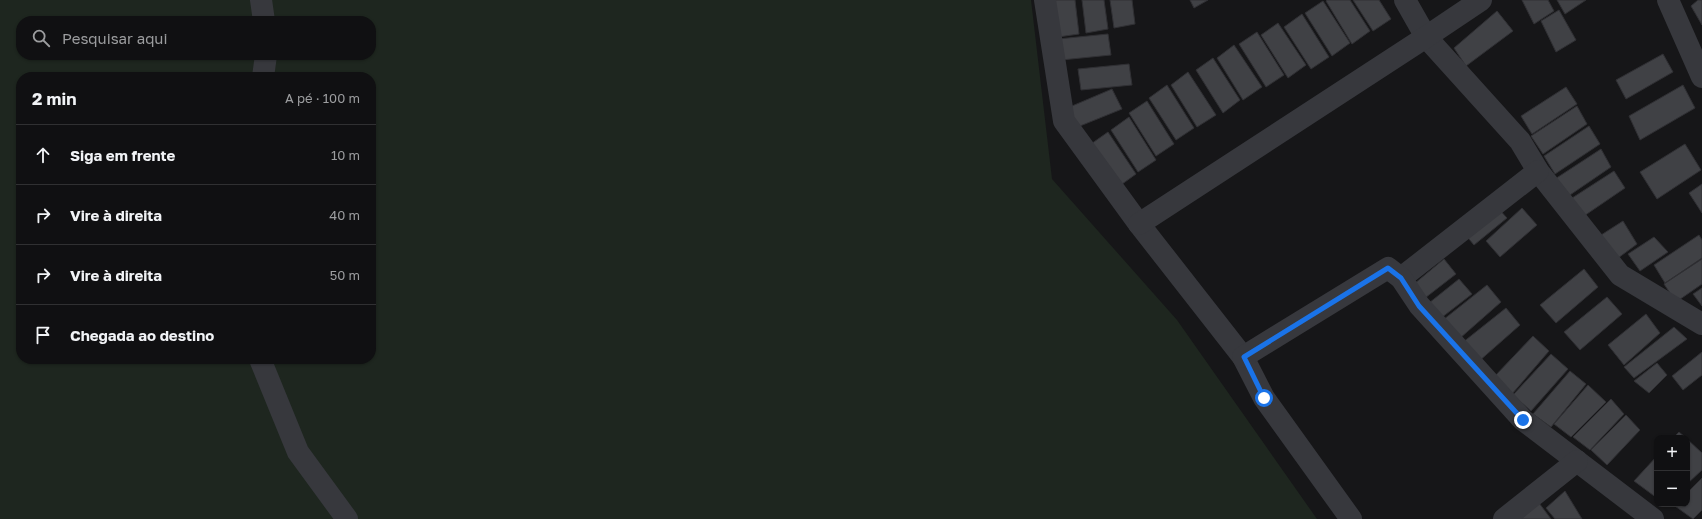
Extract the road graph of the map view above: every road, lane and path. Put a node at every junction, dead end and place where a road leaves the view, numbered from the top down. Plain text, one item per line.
1 (261, 0) edge
2 (1046, 0) edge
3 (1405, 0) edge
4 (1481, 0) edge
5 (1668, 0) edge
6 (263, 16) edge
7 (1426, 38) junction
8 (266, 60) edge
9 (264, 72) edge
10 (1702, 77) edge
11 (1538, 171) junction
12 (1139, 224) junction
13 (1401, 278) junction
14 (1702, 324) edge
15 (1244, 357) junction
16 (262, 364) edge
17 (1578, 461) junction
18 (347, 519) edge
19 (1351, 519) edge
20 (1504, 519) edge
21 (1653, 519) edge

1 - 6 street
2 - 12 street
3 - 7 street
4 - 7 street
5 - 10 street
7 - 11 street
7 - 12 street
8 - 9 street
11 - 13 street
11 - 14 street
12 - 15 street
13 - 15 street
13 - 17 street
15 - 19 street
16 - 18 street
17 - 20 street
17 - 21 street

